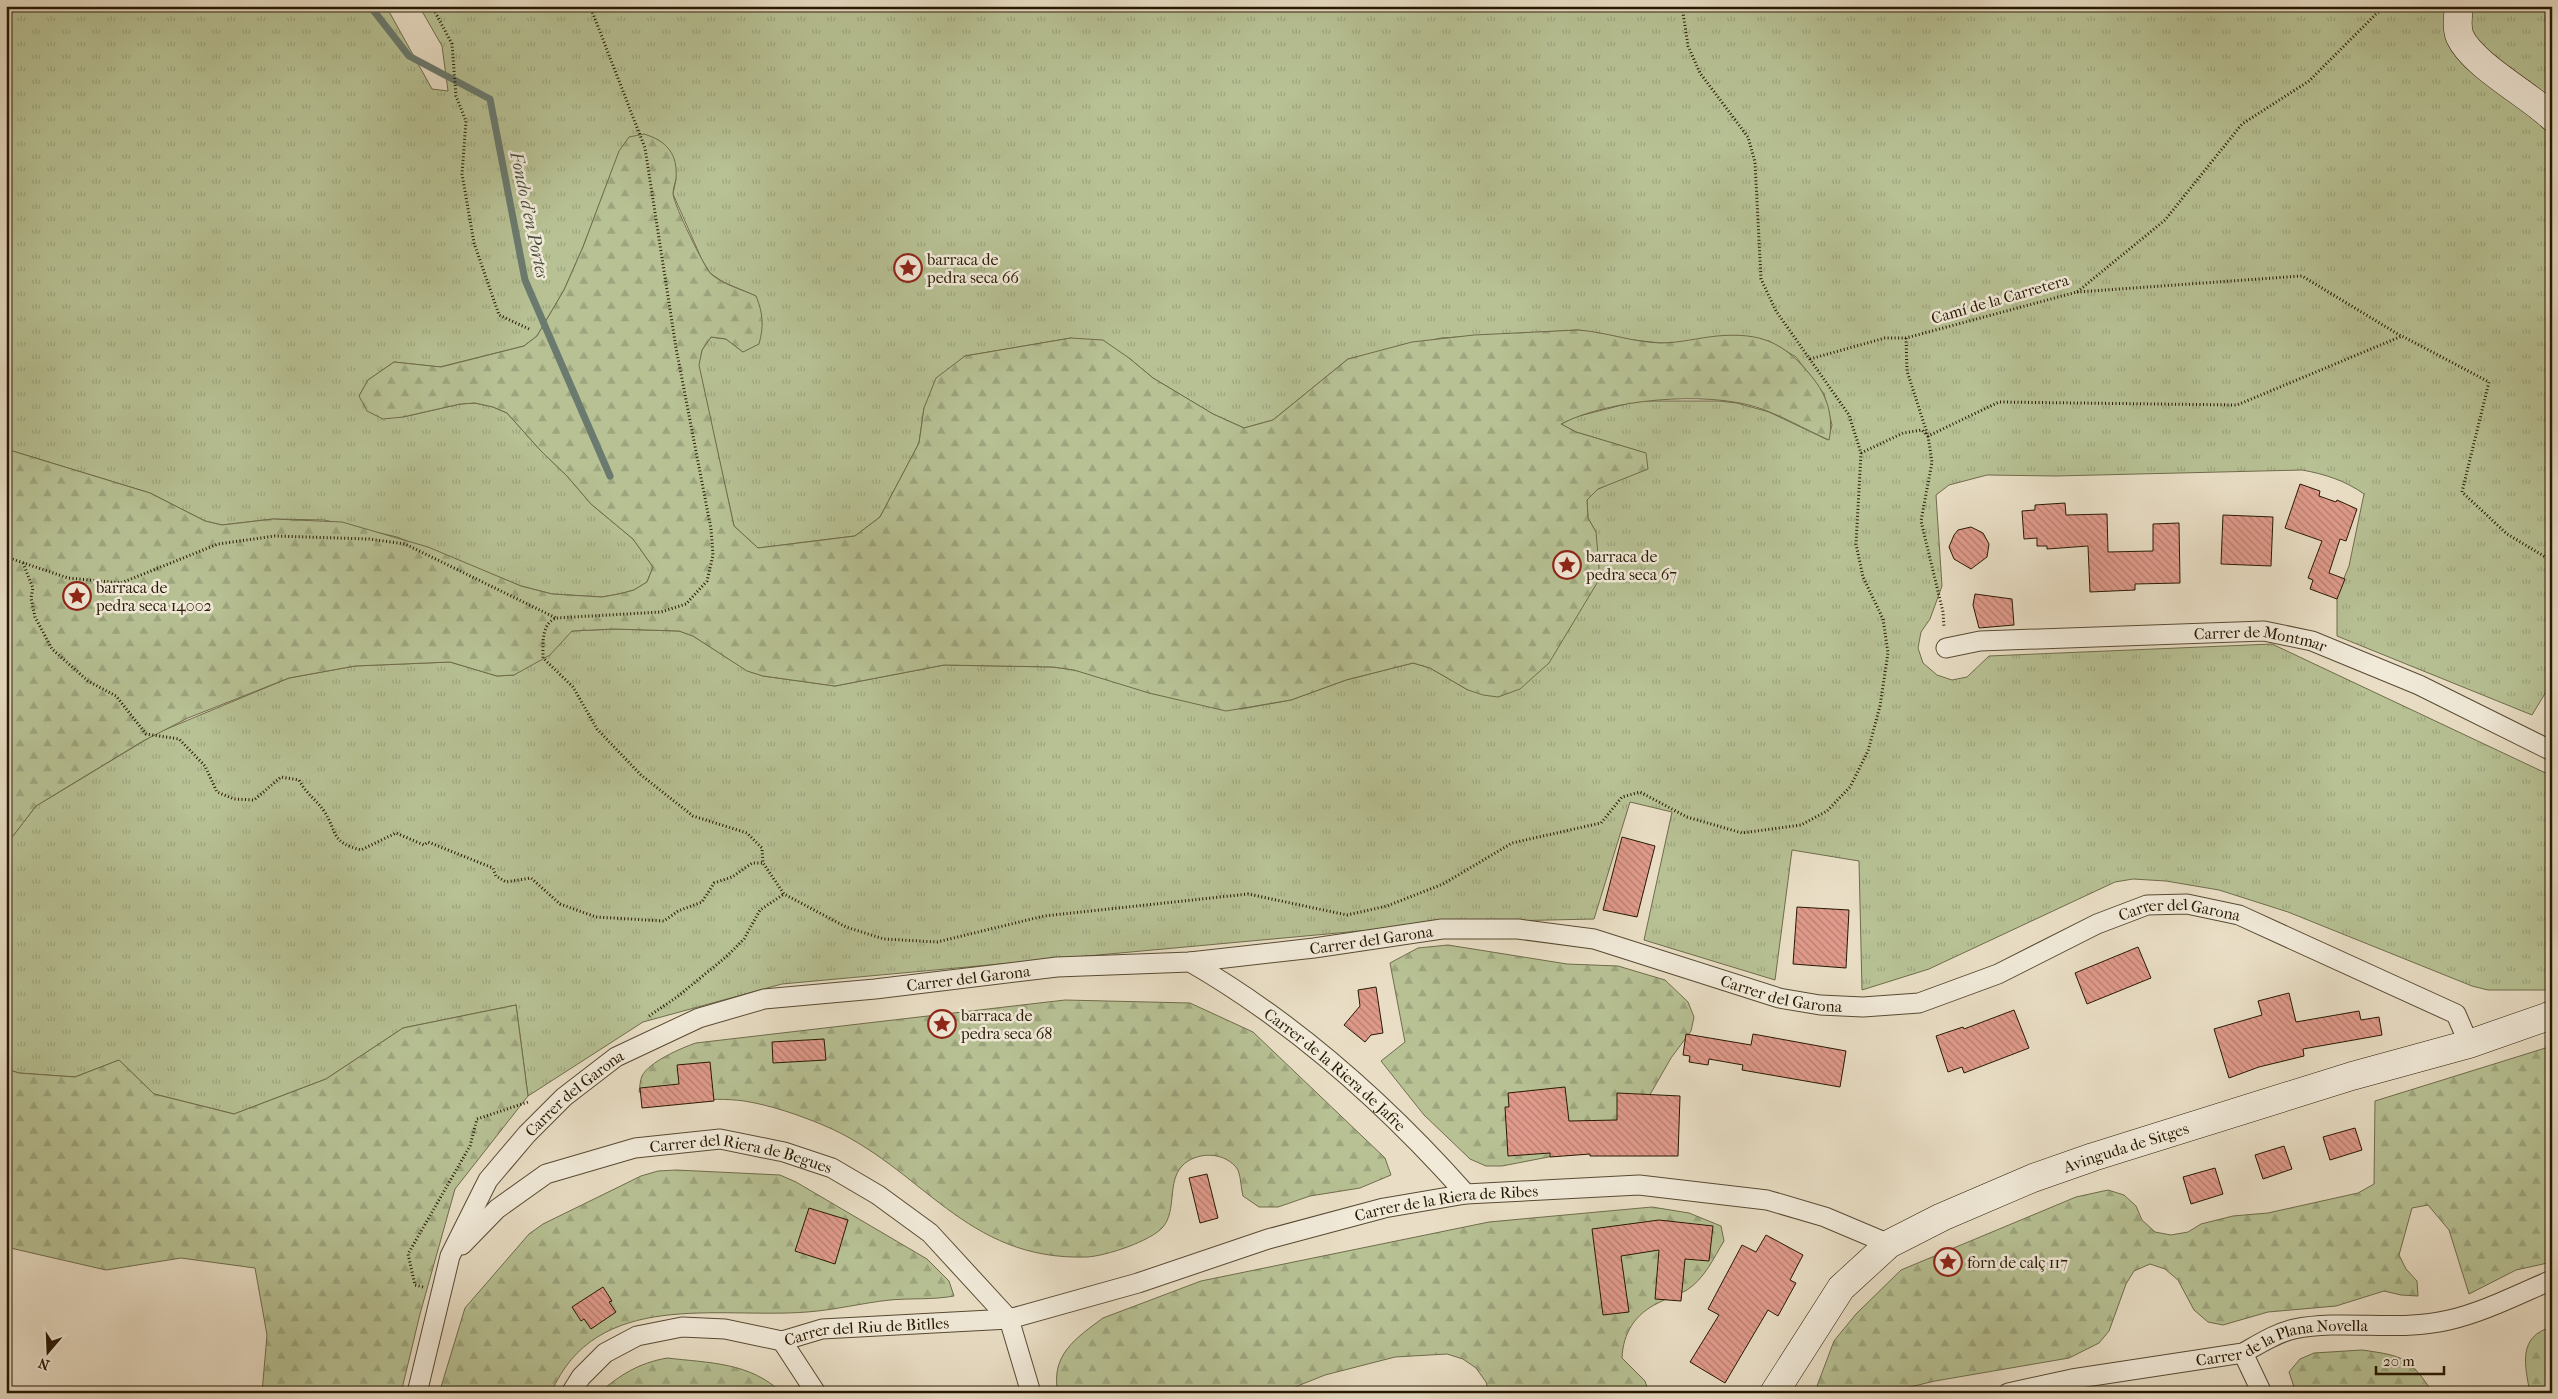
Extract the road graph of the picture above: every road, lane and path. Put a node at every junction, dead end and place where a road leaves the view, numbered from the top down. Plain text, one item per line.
1 (432, 6) edge
2 (590, 6) edge
3 (1682, 6) edge
4 (2388, 6) edge
5 (2459, 6) edge
6 (2552, 117) edge
7 (2077, 292) junction
8 (528, 329) dead end
9 (2402, 336) junction
10 (1906, 338) junction
11 (1810, 359) junction
12 (1928, 436) junction
13 (1861, 453) junction
14 (6, 557) edge
15 (2552, 561) edge
16 (23, 563) junction
17 (556, 618) junction
18 (1946, 648) joint
19 (2552, 751) edge
20 (763, 863) junction
21 (1190, 962) junction
22 (2552, 1015) edge
23 (2469, 1044) junction
24 (1466, 1194) junction
25 (1889, 1244) junction
26 (450, 1256) junction
27 (2552, 1280) edge
28 (1009, 1319) junction
29 (782, 1341) junction
30 (2243, 1353) junction
31 (417, 1393) edge
32 (571, 1393) edge
33 (816, 1393) edge
34 (1032, 1393) edge
35 (1774, 1393) edge
36 (2009, 1393) edge
37 (2262, 1393) edge

1 - 8 path
2 - 17 path
3 - 11 path
4 - 7 path, Camí de la Carretera
5 - 6 street
7 - 9 path
7 - 10 path, Camí de la Carretera
9 - 12 path
9 - 15 path
10 - 11 path, Camí de la Carretera
10 - 12 path
11 - 13 path
12 - 13 path
12 - 18 path
13 - 20 path
14 - 16 path
16 - 17 path
16 - 20 path
17 - 20 path
18 - 19 street, Carrer de Montmar
21 - 23 street, Carrer del Garona
21 - 24 street, Carrer de la Riera de Jafre
21 - 26 street, Carrer del Garona
22 - 23 street, Avinguda de Sitges
23 - 25 street, Avinguda de Sitges
24 - 25 street, Carrer de la Riera de Ribes
24 - 28 street, Carrer de la Riera de Ribes
25 - 35 street, Avinguda de Sitges
26 - 28 street, Carrer del Riera de Begues
26 - 31 street, Carrer del Garona
27 - 30 street, Carrer de la Plana Novella
28 - 29 street, Carrer del Riu de Bitlles
28 - 34 street
29 - 32 street, Carrer del Riu de Bitlles
29 - 33 street
30 - 36 street, Carrer de la Plana Novella
30 - 37 street

